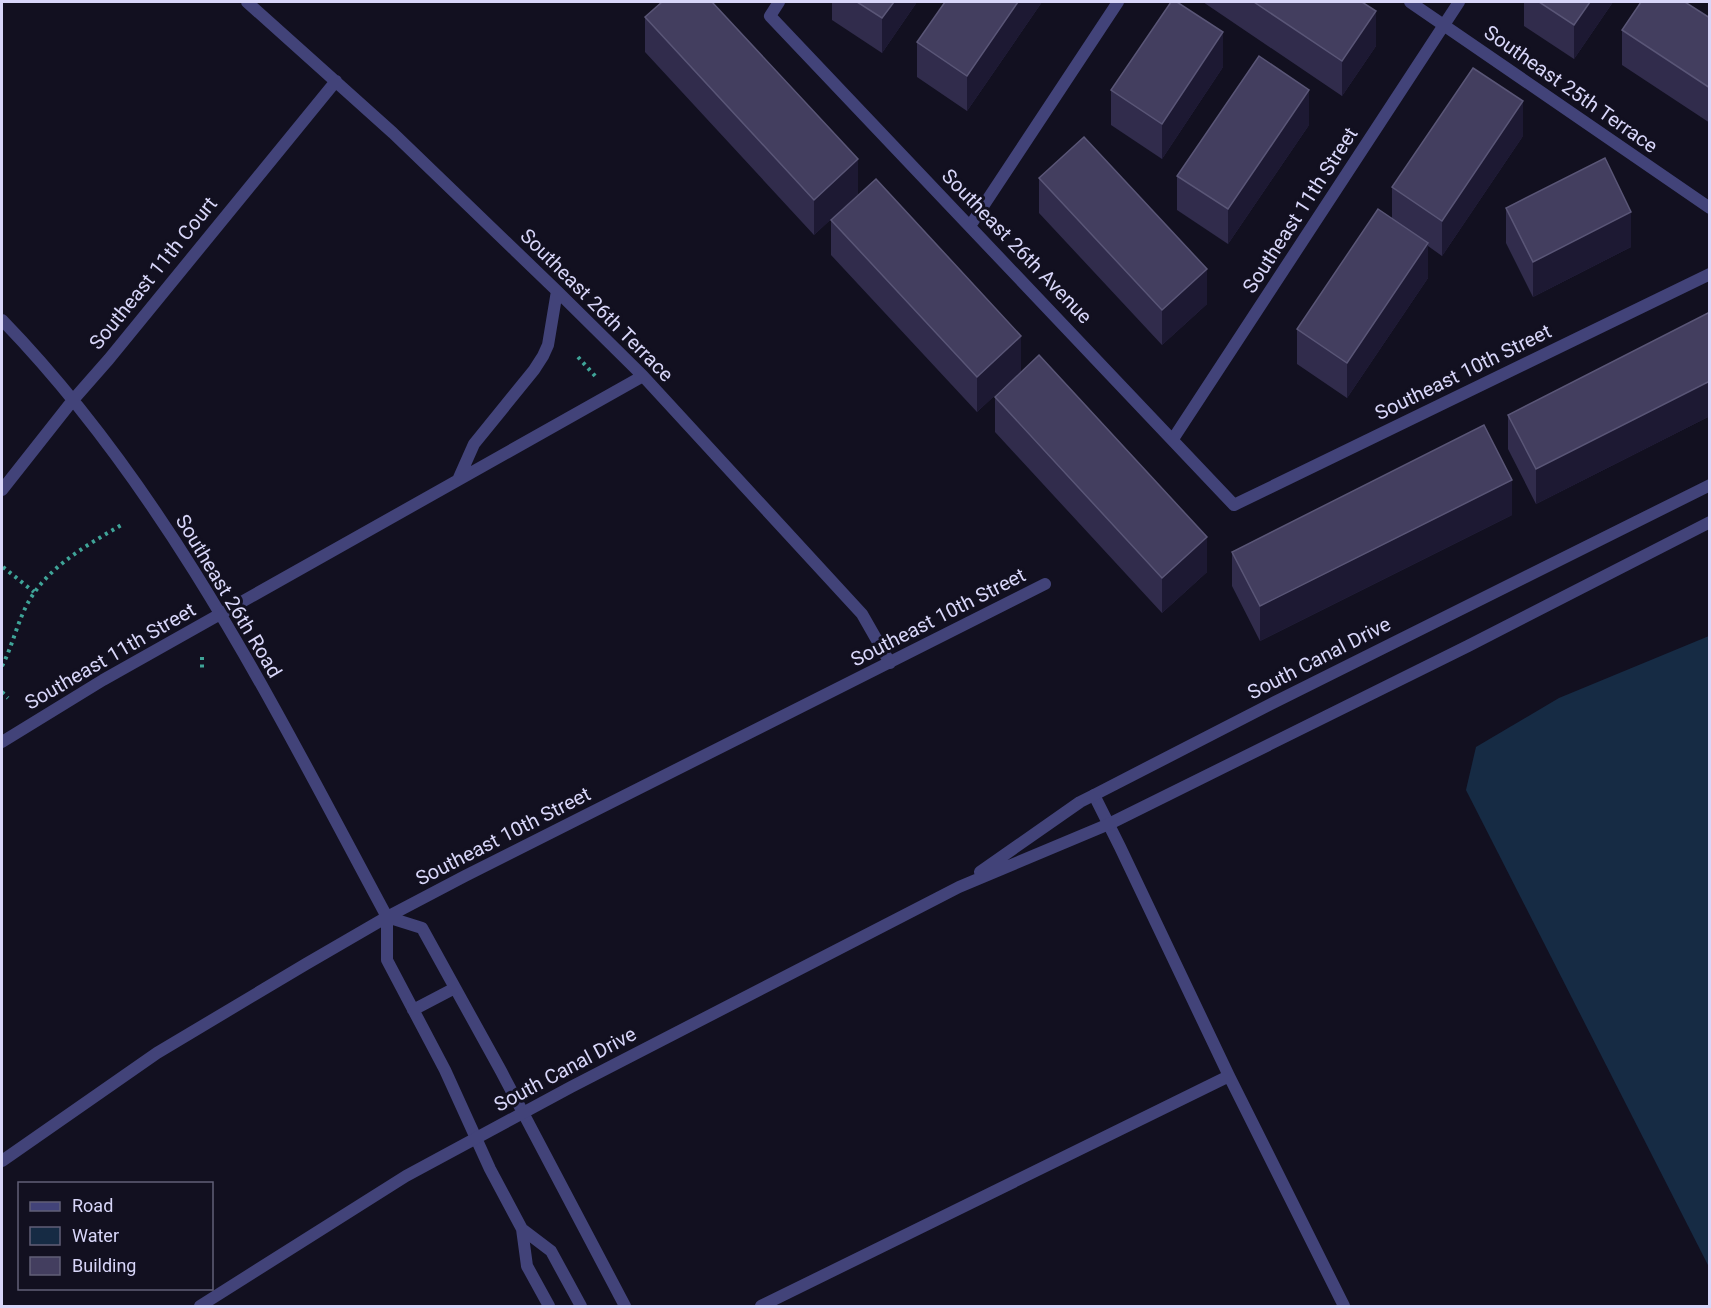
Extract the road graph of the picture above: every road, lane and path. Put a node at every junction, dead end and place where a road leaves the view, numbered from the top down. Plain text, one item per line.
1 (247, 2) edge
2 (779, 2) edge
3 (1118, 2) edge
4 (1410, 2) edge
5 (1459, 2) edge
6 (1444, 25) junction
7 (336, 81) junction
8 (1710, 208) edge
9 (970, 226) junction
10 (1710, 274) edge
11 (557, 291) junction
12 (2, 321) edge
13 (578, 357) dead end
14 (643, 376) junction
15 (598, 380) dead end
16 (73, 400) junction
17 (1173, 440) junction
18 (458, 480) junction
19 (1710, 485) edge
20 (2, 490) edge
21 (1234, 505) joint
22 (1710, 522) edge
23 (123, 524) dead end
24 (3, 567) dead end
25 (1046, 584) dead end
26 (34, 592) junction
27 (221, 614) junction
28 (202, 657) dead end
29 (890, 663) junction
30 (2, 666) edge
31 (202, 671) dead end
32 (2, 692) edge
33 (8, 698) dead end
34 (2, 742) edge
35 (1094, 795) junction
36 (1108, 824) junction
37 (959, 887) junction
38 (387, 917) junction
39 (455, 988) junction
40 (413, 1010) junction
41 (1229, 1076) junction
42 (522, 1114) junction
43 (476, 1138) junction
44 (2, 1161) edge
45 (522, 1229) junction
46 (201, 1306) edge
47 (549, 1306) edge
48 (581, 1306) edge
49 (626, 1306) edge
50 (761, 1306) edge
51 (1344, 1306) edge

1 - 7 street, Southeast 26th Terrace
2 - 9 street, Southeast 26th Avenue
3 - 9 street
4 - 6 street, Southeast 25th Terrace
5 - 6 street, Southeast 11th Street
6 - 8 street, Southeast 25th Terrace
6 - 17 street, Southeast 11th Street
7 - 11 street, Southeast 26th Terrace
7 - 16 street, Southeast 11th Court
9 - 17 street, Southeast 26th Avenue
10 - 21 street, Southeast 10th Street
11 - 14 street, Southeast 26th Terrace
11 - 18 street
12 - 16 street, Southeast 26th Road
13 - 15 path
14 - 18 street, Southeast 11th Street
14 - 29 street, Southeast 26th Terrace
16 - 20 street, Southeast 11th Court
16 - 27 street, Southeast 26th Road
17 - 21 street, Southeast 26th Avenue
18 - 27 street, Southeast 11th Street
19 - 35 street, South Canal Drive
22 - 36 street, South Canal Drive
23 - 26 path
24 - 26 path
25 - 29 street, Southeast 10th Street
26 - 30 path
27 - 34 street, Southeast 11th Street
27 - 38 street, Southeast 26th Road
28 - 31 path
29 - 38 street, Southeast 10th Street
32 - 33 path
35 - 36 street
35 - 37 street, South Canal Drive
36 - 37 street, South Canal Drive
36 - 41 street
37 - 42 street, South Canal Drive
38 - 39 street
38 - 40 street, Southeast 26th Road
38 - 44 street, Southeast 10th Street
39 - 40 street
39 - 42 street
40 - 43 street, Southeast 26th Road
41 - 50 street
41 - 51 street
42 - 43 street, South Canal Drive
42 - 49 street
43 - 45 street, Southeast 26th Road
43 - 46 street, South Canal Drive
45 - 47 street
45 - 48 street

